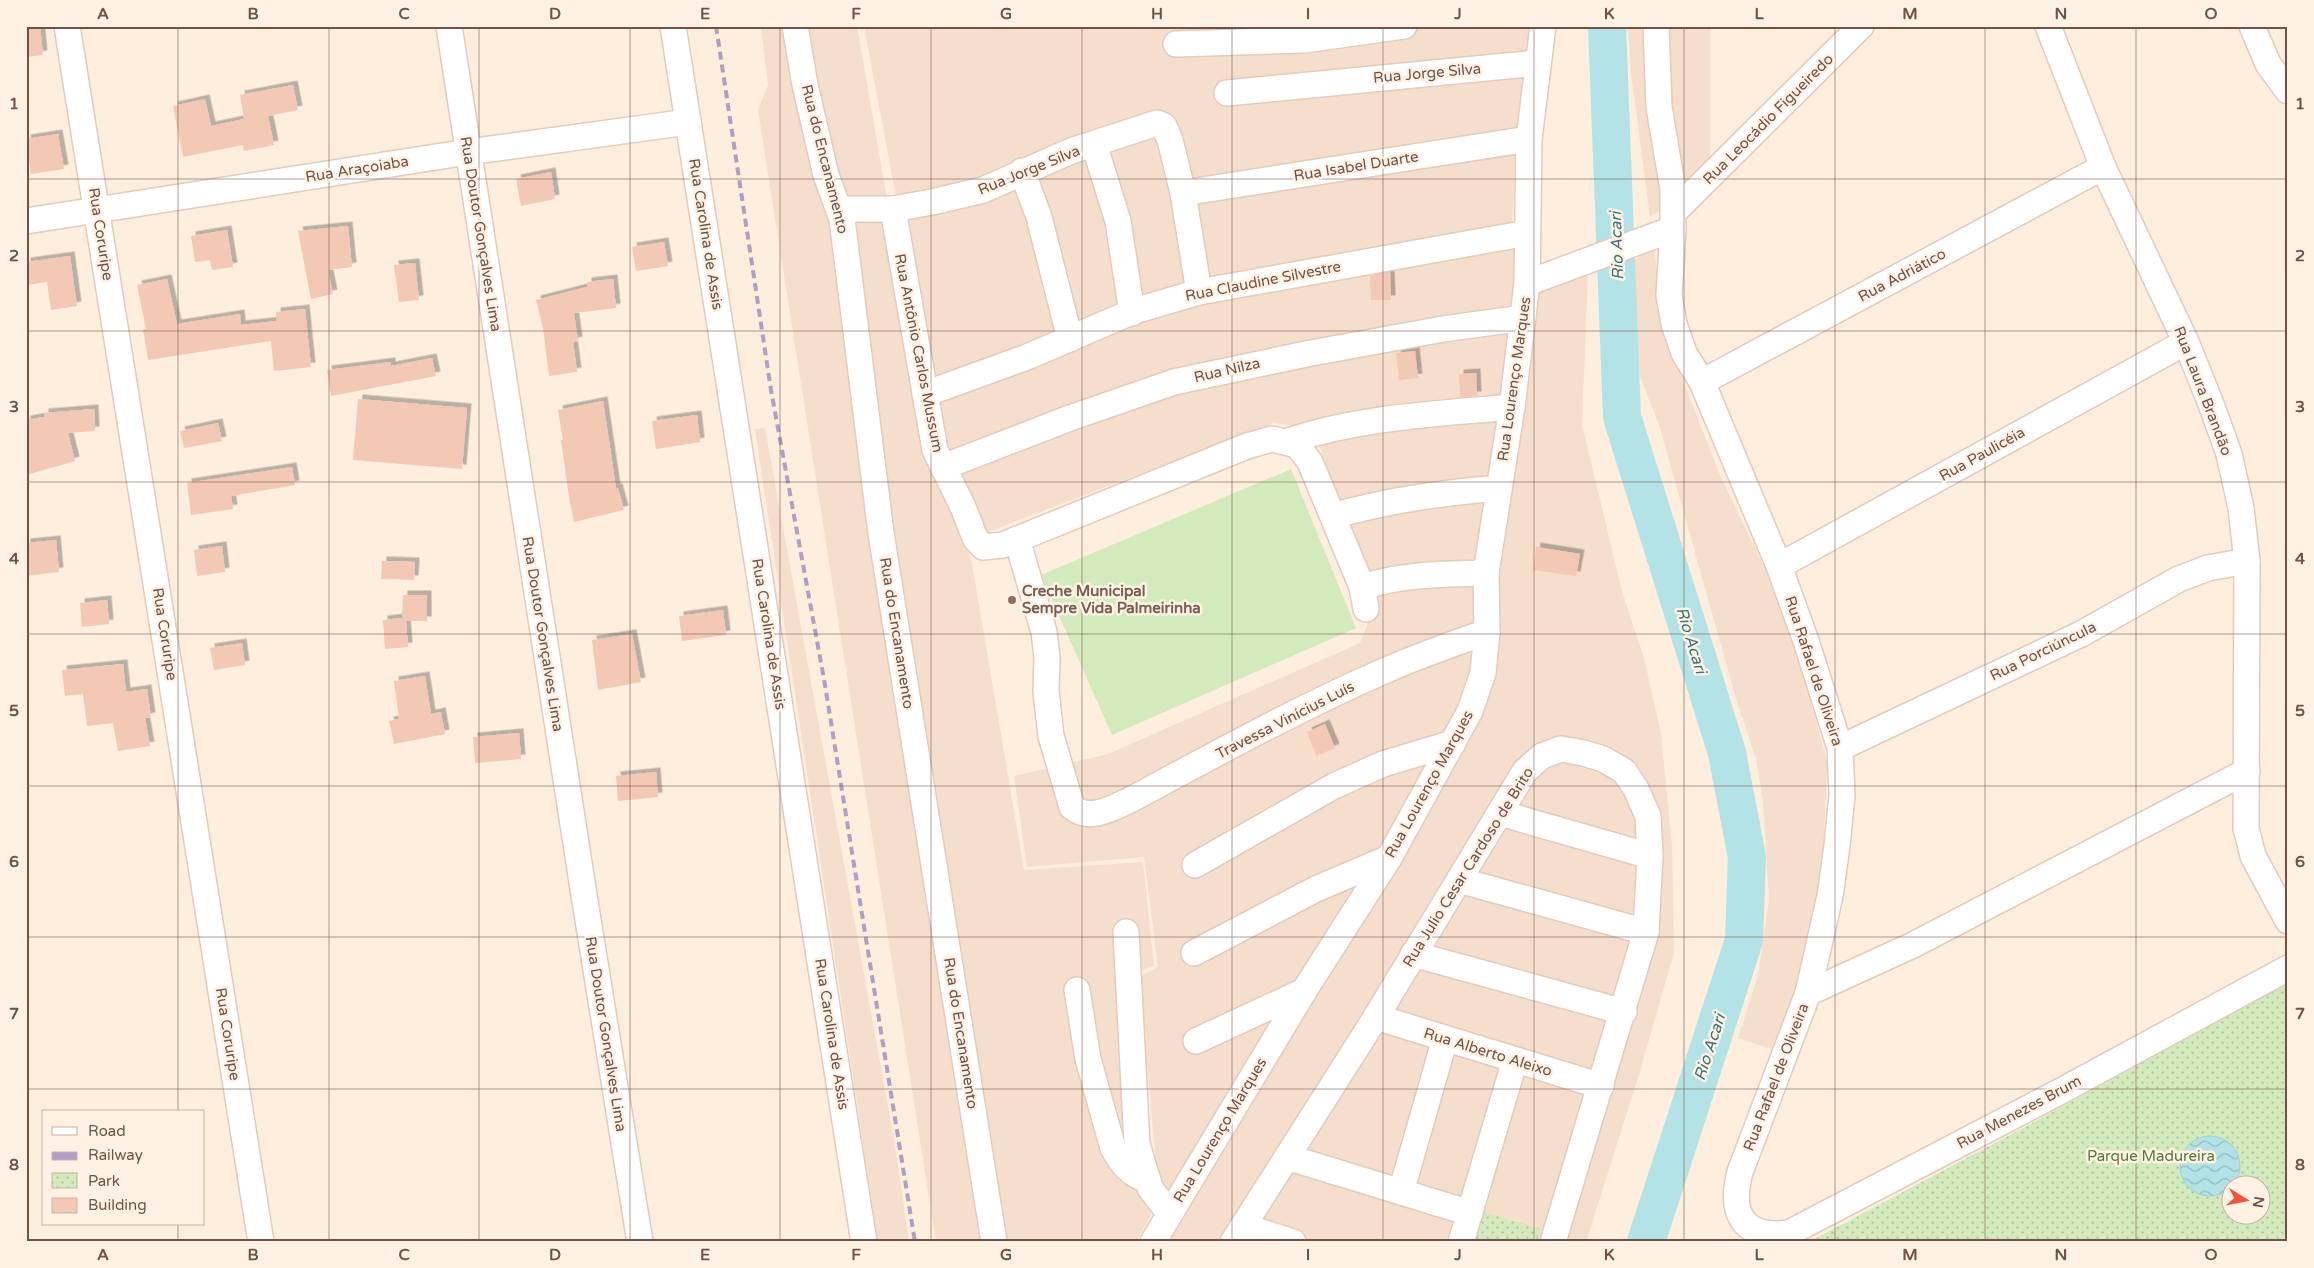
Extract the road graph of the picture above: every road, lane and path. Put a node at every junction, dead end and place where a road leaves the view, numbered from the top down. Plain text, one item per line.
1 (67, 26) edge
2 (448, 26) edge
3 (673, 26) edge
4 (795, 26) edge
5 (1404, 26) edge
6 (1544, 26) edge
7 (1656, 26) edge
8 (1861, 26) edge
9 (2048, 26) edge
10 (2252, 26) edge
11 (1176, 44) dead end
12 (1538, 63) junction
13 (2288, 91) edge
14 (1227, 93) dead end
15 (688, 122) junction
16 (1529, 139) junction
17 (1094, 144) junction
18 (468, 152) junction
19 (2103, 167) junction
20 (1022, 172) junction
21 (1182, 194) junction
22 (839, 209) junction
23 (893, 209) junction
24 (97, 210) junction
25 (26, 221) edge
26 (1666, 225) junction
27 (1527, 233) junction
28 (1527, 283) junction
29 (1199, 292) junction
30 (1132, 313) junction
31 (1523, 318) junction
32 (1070, 339) junction
33 (2186, 342) junction
34 (1702, 382) junction
35 (925, 394) junction
36 (1512, 408) junction
37 (1288, 442) junction
38 (943, 467) junction
39 (1499, 488) junction
40 (1333, 516) junction
41 (1017, 539) junction
42 (2247, 562) junction
43 (1778, 566) junction
44 (1486, 574) junction
45 (1487, 632) junction
46 (1453, 742) junction
47 (1840, 748) junction
48 (2247, 771) junction
49 (1500, 813) junction
50 (1650, 856) junction
51 (1389, 858) junction
52 (1196, 865) dead end
53 (1459, 880) junction
54 (2288, 921) edge
55 (1126, 932) dead end
56 (1646, 932) junction
57 (1194, 953) dead end
58 (1413, 954) junction
59 (2288, 968) edge
60 (1077, 990) dead end
61 (1304, 991) junction
62 (1808, 993) junction
63 (1624, 1012) junction
64 (1376, 1017) junction
65 (1445, 1038) junction
66 (1196, 1041) dead end
67 (1515, 1060) junction
68 (1601, 1086) junction
69 (1287, 1157) junction
70 (1148, 1180) junction
71 (1401, 1192) junction
72 (1169, 1213) junction
73 (1470, 1213) junction
74 (1747, 1224) joint
75 (1238, 1234) edge
76 (262, 1242) edge
77 (640, 1242) edge
78 (864, 1242) edge
79 (994, 1242) edge
80 (1153, 1242) edge
81 (1293, 1242) edge
82 (1461, 1242) edge
83 (1553, 1242) edge

1 - 24 street, Rua Coruripe
2 - 18 street, Rua Doutor Gonçalves Lima
3 - 15 street, Rua Carolina de Assis
4 - 22 street, Rua do Encanamento
5 - 11 street
6 - 12 street, Rua Lourenço Marques
7 - 26 street, Rua Rafael de Oliveira
8 - 26 street, Rua Leocádio Figueiredo
9 - 19 street, Rua Laura Brandão
10 - 13 street
12 - 14 street, Rua Jorge Silva
12 - 16 street, Rua Lourenço Marques
15 - 18 street, Rua Araçoiaba
15 - 78 street, Rua Carolina de Assis
16 - 21 street, Rua Isabel Duarte
16 - 27 street, Rua Lourenço Marques
17 - 20 street, Rua Jorge Silva
17 - 21 street, Rua Jorge Silva
17 - 30 street
18 - 24 street, Rua Araçoiaba
18 - 77 street, Rua Doutor Gonçalves Lima
19 - 33 street, Rua Laura Brandão
19 - 34 street, Rua Adriático
20 - 23 street, Rua Jorge Silva
20 - 32 street
21 - 29 street
22 - 23 street, Rua Jorge Silva
22 - 79 street, Rua do Encanamento
23 - 35 street, Rua Antônio Carlos Mussum
24 - 25 street, Rua Araçoiaba
24 - 76 street, Rua Coruripe
26 - 28 street
26 - 34 street, Rua Rafael de Oliveira
27 - 28 street, Rua Lourenço Marques
27 - 29 street, Rua Claudine Silvestre
28 - 31 street, Rua Lourenço Marques
29 - 30 street, Rua Claudine Silvestre
30 - 32 street, Rua Claudine Silvestre
31 - 36 street, Rua Lourenço Marques
31 - 38 street, Rua Nilza
32 - 35 street, Rua Claudine Silvestre
33 - 42 street, Rua Laura Brandão
33 - 43 street, Rua Paulicéia
34 - 43 street, Rua Rafael de Oliveira
35 - 38 street, Rua Antônio Carlos Mussum
36 - 37 street
36 - 39 street, Rua Lourenço Marques
37 - 40 street
37 - 41 street
38 - 41 street, Rua Antônio Carlos Mussum
39 - 40 street
39 - 44 street, Rua Lourenço Marques
40 - 44 street
41 - 45 street, Travessa Vinícius Luís
42 - 47 street, Rua Porciúncula
42 - 48 street, Rua Laura Brandão
43 - 47 street, Rua Rafael de Oliveira
44 - 45 street, Rua Lourenço Marques
45 - 46 street, Rua Lourenço Marques
46 - 51 street, Rua Lourenço Marques
46 - 52 street
47 - 62 street, Rua Rafael de Oliveira
48 - 54 street, Rua Laura Brandão
48 - 62 street
49 - 50 street
49 - 50 street, Rua Julio Cesar Cardoso de Brito
49 - 53 street, Rua Julio Cesar Cardoso de Brito
50 - 56 street, Rua Julio Cesar Cardoso de Brito
51 - 57 street
51 - 61 street, Rua Lourenço Marques
53 - 56 street
53 - 58 street, Rua Julio Cesar Cardoso de Brito
55 - 70 street
56 - 63 street, Rua Julio Cesar Cardoso de Brito
58 - 63 street
58 - 64 street, Rua Julio Cesar Cardoso de Brito
59 - 74 street, Rua Menezes Brum
60 - 70 street
61 - 66 street
61 - 72 street, Rua Lourenço Marques
62 - 74 street, Rua Rafael de Oliveira
63 - 68 street, Rua Julio Cesar Cardoso de Brito
64 - 65 street, Rua Alberto Aleixo
64 - 69 street, Rua Julio Cesar Cardoso de Brito
65 - 67 street, Rua Alberto Aleixo
65 - 71 street
67 - 68 street, Rua Alberto Aleixo
67 - 73 street
68 - 83 street, Rua Julio Cesar Cardoso de Brito
69 - 71 street
69 - 75 street, Rua Julio Cesar Cardoso de Brito
70 - 72 street
71 - 73 street
72 - 80 street, Rua Lourenço Marques
73 - 82 street
75 - 81 street

